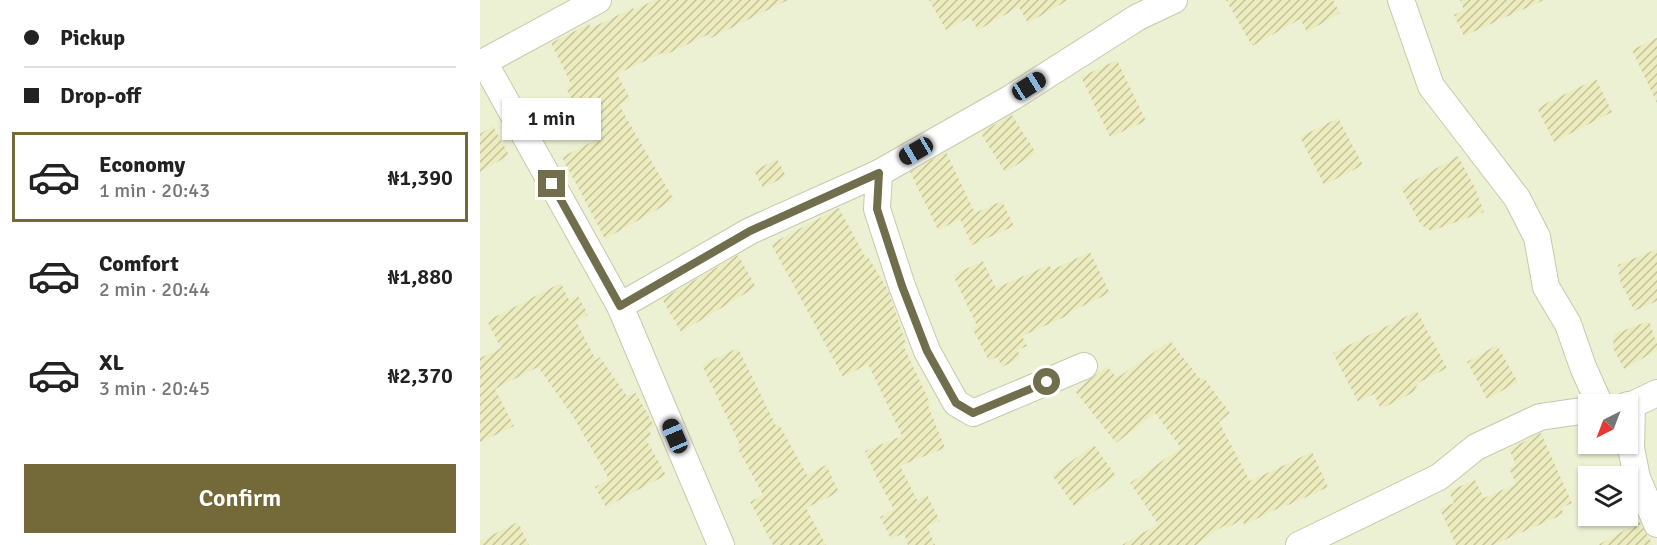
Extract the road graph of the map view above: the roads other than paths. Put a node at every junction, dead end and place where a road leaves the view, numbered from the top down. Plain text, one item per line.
1 (598, 0) edge
2 (1174, 0) edge
3 (1401, 0) edge
4 (482, 63) edge
5 (879, 173) junction
6 (620, 306) junction
7 (1084, 366) dead end
8 (1657, 393) edge
9 (1595, 394) edge
10 (1638, 401) edge
11 (1578, 411) edge
12 (1632, 454) edge
13 (1657, 524) edge
14 (721, 545) edge
15 (1299, 545) edge

1 - 4 street
2 - 5 street
3 - 9 street
4 - 6 street
5 - 6 street
5 - 7 street
6 - 14 street
8 - 10 street
11 - 15 street
12 - 13 street

